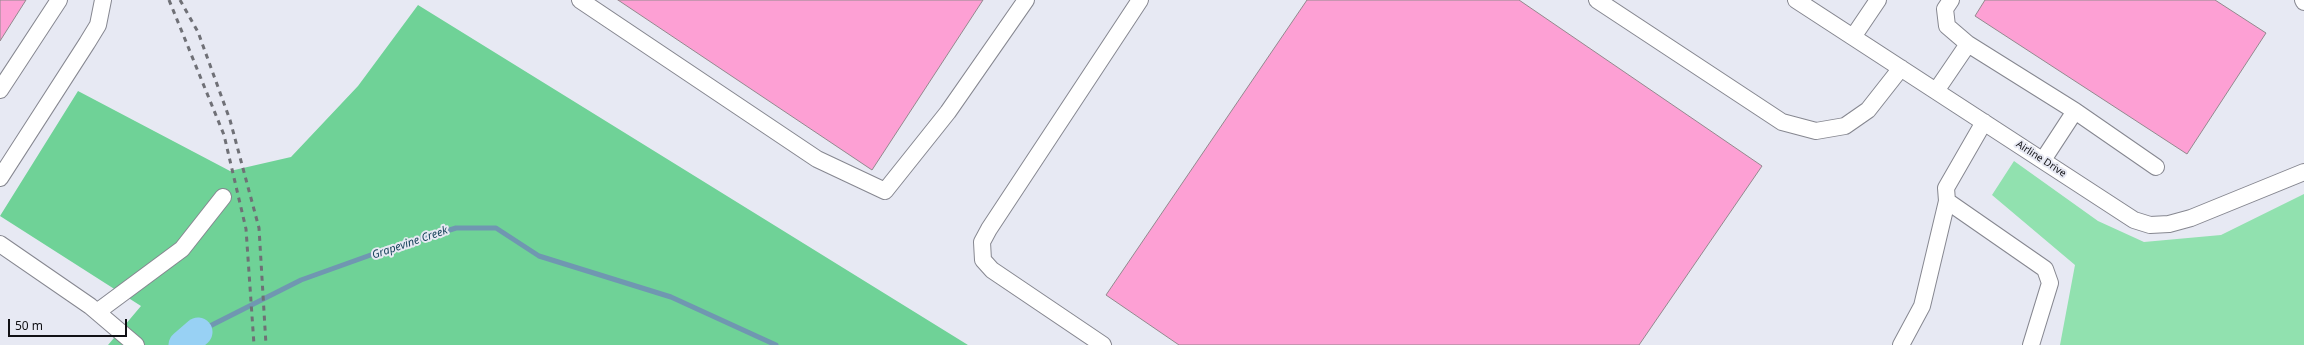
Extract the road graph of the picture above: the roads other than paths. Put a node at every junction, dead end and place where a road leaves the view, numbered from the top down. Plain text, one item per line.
1 (59, 0) edge
2 (103, 0) edge
3 (580, 0) edge
4 (1026, 0) edge
5 (1140, 0) edge
6 (1597, 0) edge
7 (1796, 0) edge
8 (1878, 0) edge
9 (1951, 0) edge
10 (1853, 37) junction
11 (1968, 44) junction
12 (1902, 68) junction
13 (0, 90) edge
14 (1936, 91) junction
15 (2075, 111) junction
16 (1984, 122) junction
17 (2043, 160) junction
18 (2156, 167) dead end
19 (2304, 172) edge
20 (1, 173) edge
21 (223, 197) dead end
22 (1947, 201) junction
23 (0, 244) edge
24 (97, 312) junction
25 (131, 341) edge
26 (1103, 345) edge
27 (1901, 345) edge
28 (2031, 345) edge

1 - 13 street
2 - 20 street
3 - 4 street
5 - 26 street
6 - 12 street
7 - 10 street, Airline Drive
8 - 10 street
9 - 11 street
10 - 12 street, Airline Drive
11 - 14 street
11 - 15 street
12 - 14 street, Airline Drive
14 - 16 street, Airline Drive
15 - 17 street
15 - 18 street
16 - 17 street, Airline Drive
16 - 22 street
17 - 19 street, Airline Drive
21 - 24 street
22 - 27 street
22 - 28 street
23 - 24 street
24 - 25 street

